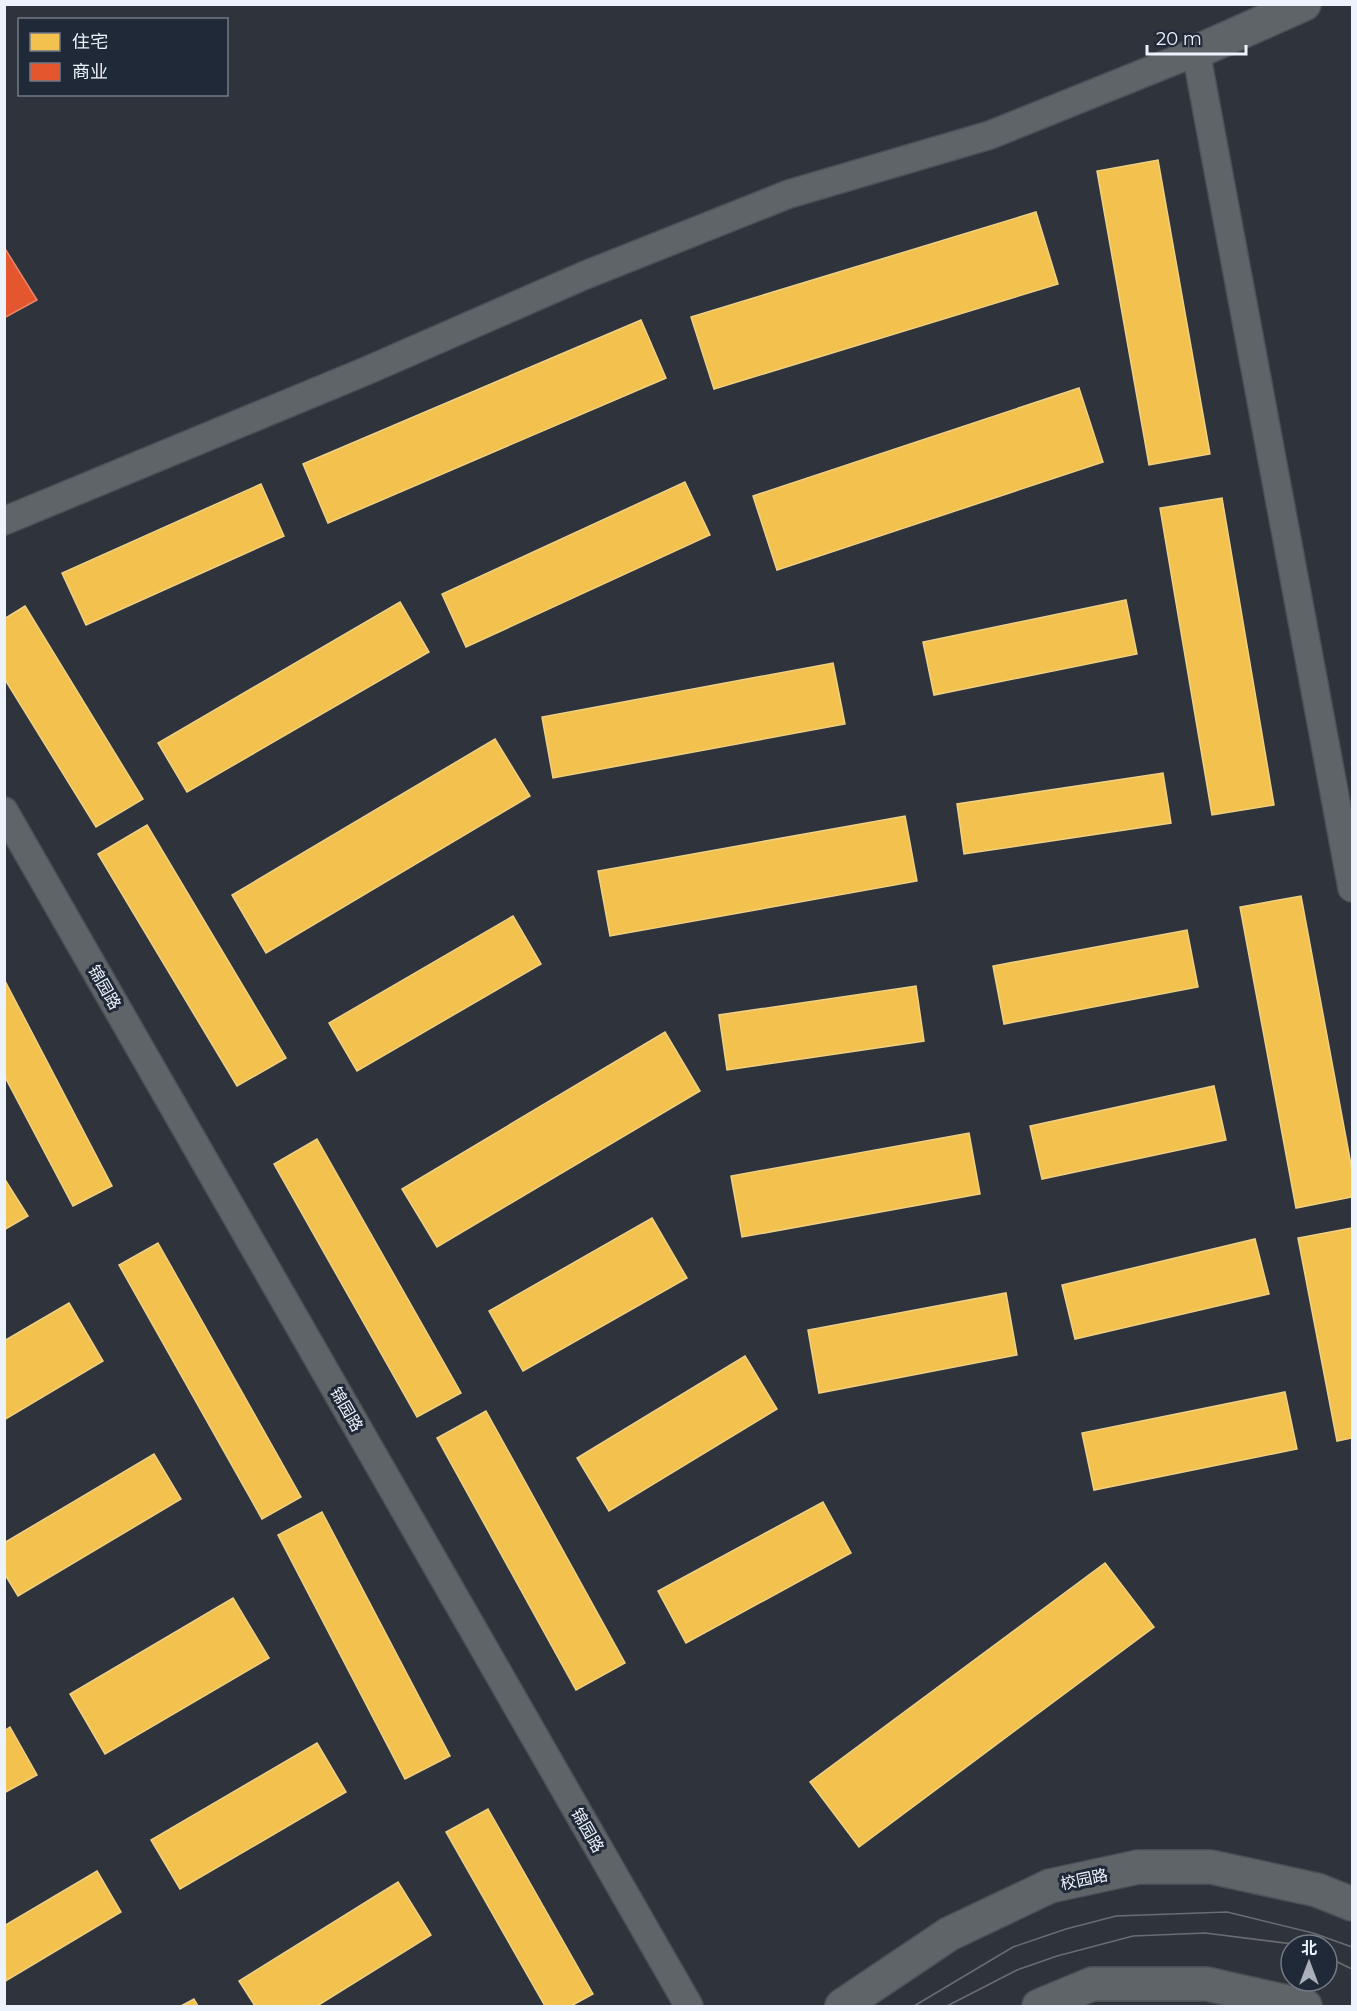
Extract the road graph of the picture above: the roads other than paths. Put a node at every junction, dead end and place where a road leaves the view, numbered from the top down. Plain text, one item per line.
1 (1304, 4) edge
2 (1196, 52) junction
3 (4, 521) edge
4 (4, 811) edge
5 (1353, 888) edge
6 (1353, 1904) edge
7 (689, 2007) edge
8 (842, 2007) edge
9 (1039, 2007) edge
10 (1305, 2007) edge

1 - 2 street
2 - 3 street
2 - 5 street
4 - 7 street, 锦园路
6 - 8 street, 校园路
9 - 10 street

